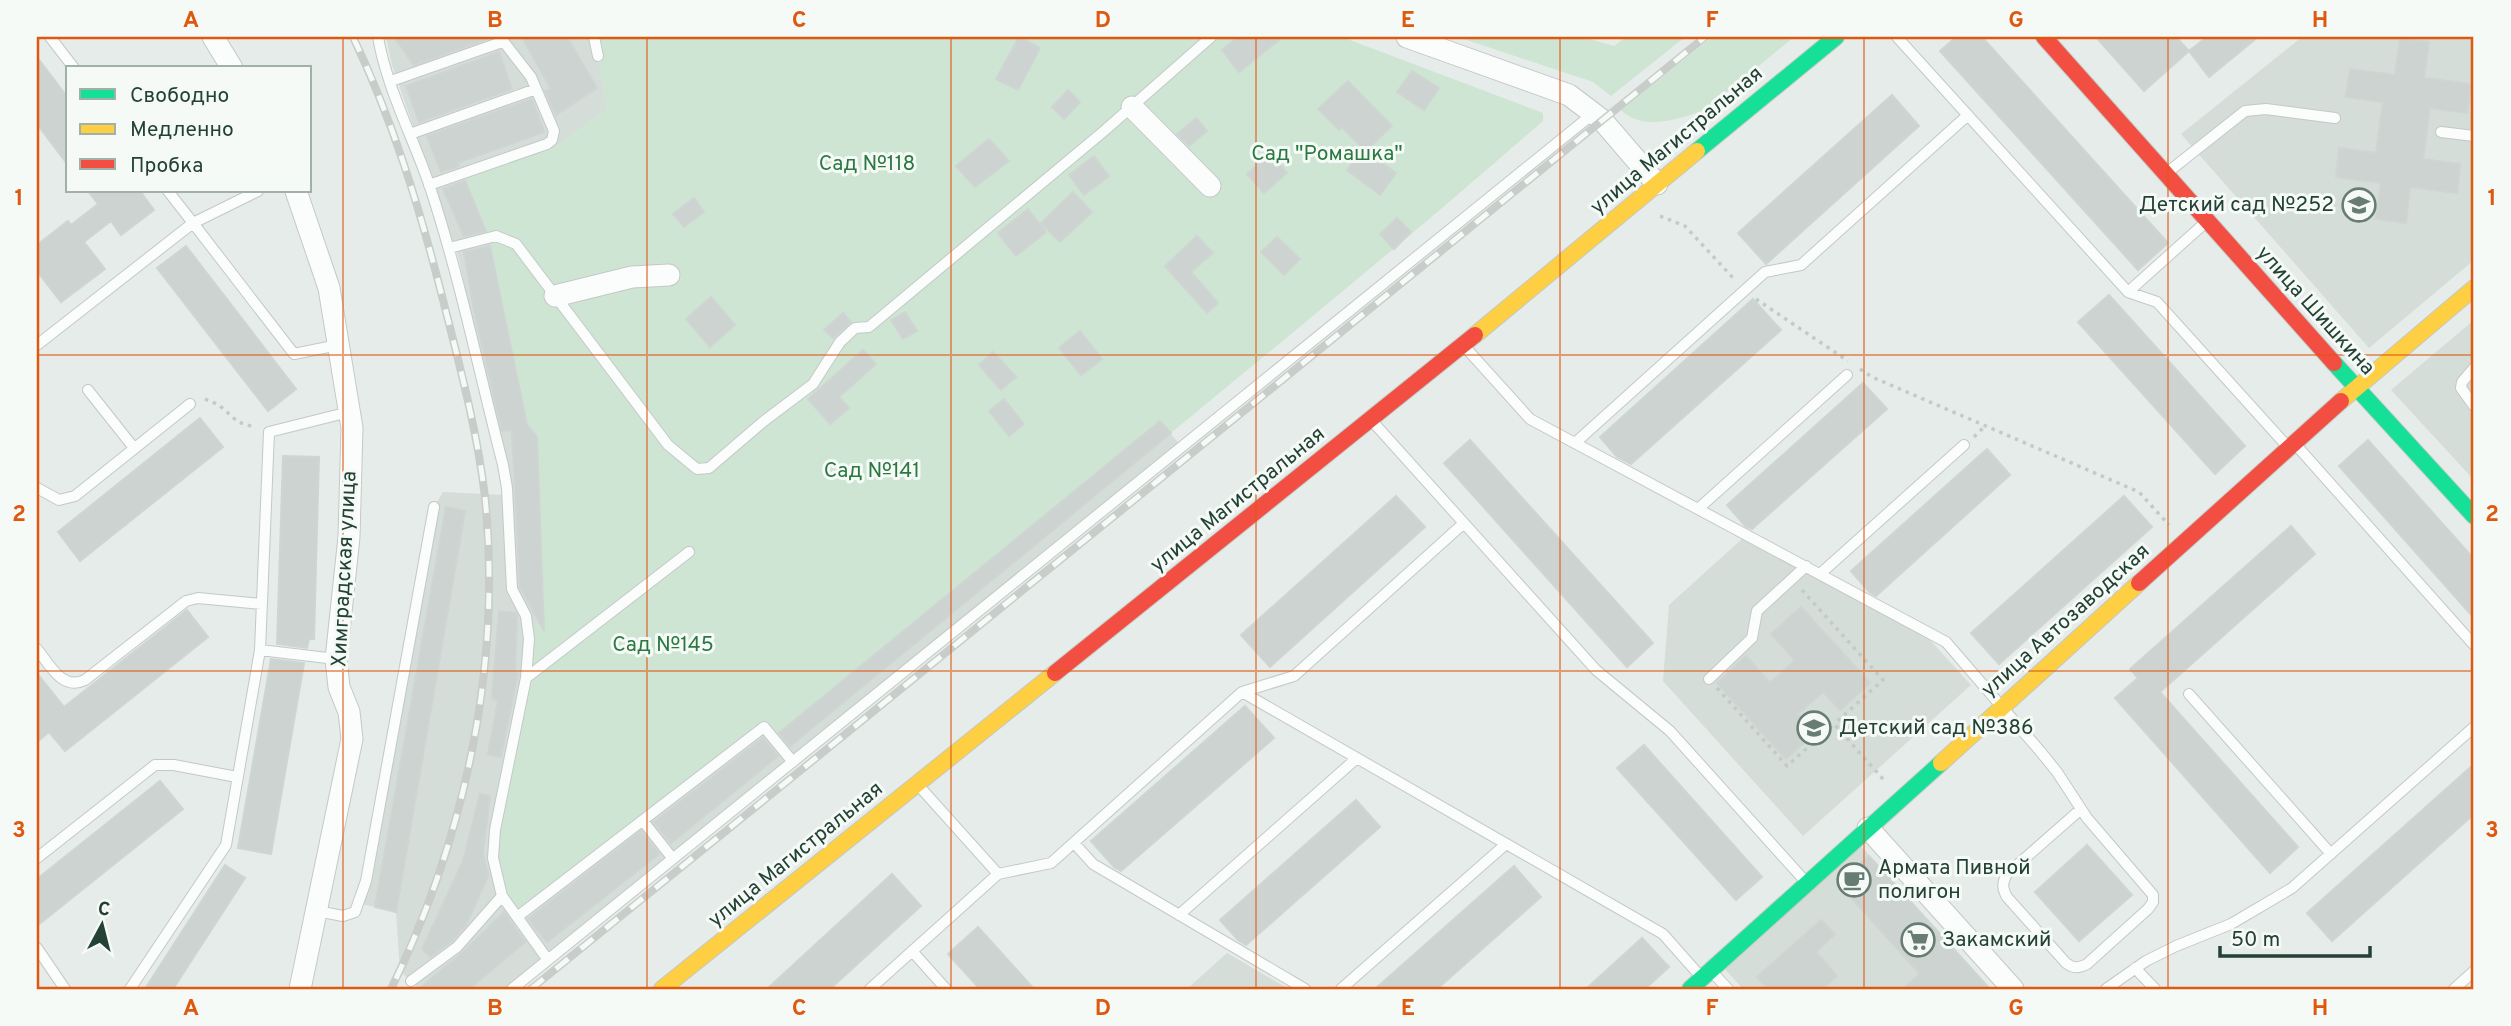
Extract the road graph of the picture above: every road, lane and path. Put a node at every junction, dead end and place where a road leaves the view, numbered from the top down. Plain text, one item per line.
1 (50, 37) edge
2 (213, 37) edge
3 (378, 37) edge
4 (594, 37) edge
5 (1210, 37) edge
6 (1406, 37) edge
7 (1836, 37) edge
8 (1897, 37) edge
9 (2044, 37) edge
10 (501, 39) edge
11 (598, 56) dead end
12 (72, 66) edge
13 (231, 66) edge
14 (391, 81) junction
15 (536, 89) junction
16 (1132, 107) junction
17 (1594, 113) junction
18 (1968, 115) junction
19 (2335, 118) dead end
20 (2441, 132) dead end
21 (410, 134) junction
22 (2474, 136) edge
23 (2166, 174) junction
24 (1657, 184) junction
25 (429, 185) junction
26 (1210, 186) dead end
27 (169, 192) edge
28 (256, 192) edge
29 (296, 192) edge
30 (1656, 215) dead end
31 (2207, 221) junction
32 (193, 223) junction
33 (449, 248) junction
34 (669, 275) dead end
35 (2474, 288) edge
36 (1744, 291) junction
37 (2128, 292) junction
38 (555, 296) junction
39 (37, 345) edge
40 (338, 345) junction
41 (1463, 345) junction
42 (2474, 368) edge
43 (1847, 374) dead end
44 (2356, 387) junction
45 (88, 390) dead end
46 (190, 404) joint
47 (2474, 406) edge
48 (349, 412) junction
49 (1371, 420) junction
50 (269, 432) junction
51 (1575, 443) junction
52 (1964, 445) dead end
53 (2291, 446) junction
54 (134, 449) junction
55 (37, 488) edge
56 (434, 507) dead end
57 (1698, 509) junction
58 (2474, 516) edge
59 (1464, 523) junction
60 (2184, 542) junction
61 (689, 552) dead end
62 (1805, 566) junction
63 (1820, 574) junction
64 (1792, 579) junction
65 (262, 604) junction
66 (2474, 645) edge
67 (37, 649) edge
68 (260, 650) junction
69 (336, 659) junction
70 (526, 678) junction
71 (1709, 678) joint
72 (1242, 692) junction
73 (2189, 694) dead end
74 (2002, 707) junction
75 (1834, 724) junction
76 (2474, 727) edge
77 (1357, 758) junction
78 (793, 762) junction
79 (1876, 771) dead end
80 (237, 777) junction
81 (917, 784) junction
82 (2081, 809) junction
83 (643, 821) junction
84 (1868, 828) junction
85 (1074, 843) junction
86 (1506, 844) junction
87 (2331, 854) junction
88 (37, 858) edge
89 (673, 859) junction
90 (998, 874) junction
91 (1807, 883) junction
92 (502, 897) junction
93 (317, 911) junction
94 (1179, 915) junction
95 (517, 917) junction
96 (37, 948) edge
97 (912, 951) junction
98 (548, 960) junction
99 (2136, 968) junction
100 (2474, 971) edge
101 (1701, 979) edge
102 (411, 981) dead end
103 (65, 989) edge
104 (130, 989) edge
105 (300, 989) edge
106 (512, 989) edge
107 (662, 989) edge
108 (870, 989) edge
109 (946, 989) edge
110 (1305, 989) edge
111 (1341, 989) edge
112 (1728, 989) edge
113 (2012, 989) edge
114 (2106, 989) edge
115 (2155, 989) edge
116 (2455, 989) edge

1 - 12 lane
2 - 13 street
3 - 14 lane
4 - 11 lane
5 - 16 lane
6 - 17 street
7 - 24 street, улица Магистральная
8 - 18 lane
9 - 23 street, улица Шишкина
10 - 14 lane
10 - 15 lane
14 - 21 lane
15 - 21 lane
15 - 25 lane
16 - 26 street
16 - 38 lane
17 - 24 street
17 - 78 lane
18 - 36 lane
18 - 37 lane
19 - 23 lane
20 - 22 lane
21 - 25 lane
23 - 31 street, улица Шишкина
24 - 41 street, улица Магистральная
25 - 33 lane
27 - 32 lane
28 - 32 lane
29 - 40 street, Химградская улица
30 - 36 path
31 - 37 lane
31 - 44 street, улица Шишкина
32 - 39 lane
32 - 40 lane
33 - 38 lane
33 - 70 lane
34 - 38 street
35 - 44 street, улица Автозаводская
36 - 51 lane
36 - 60 path
37 - 53 lane
40 - 48 street, Химградская улица
41 - 49 street, улица Магистральная
41 - 51 lane
42 - 47 lane
43 - 57 lane
44 - 53 street, улица Автозаводская
44 - 58 street, улица Шишкина
45 - 54 lane
46 - 50 path
46 - 54 lane
48 - 50 lane
48 - 69 street, Химградская улица
49 - 59 lane
49 - 81 street, улица Магистральная
50 - 65 lane
51 - 57 lane
52 - 63 lane
53 - 60 street, улица Автозаводская
53 - 66 lane
54 - 55 lane
56 - 93 lane
57 - 62 lane
59 - 72 lane
59 - 91 lane
60 - 74 street, улица Автозаводская
61 - 70 lane
62 - 63 lane
62 - 64 lane
63 - 74 lane
64 - 71 lane
64 - 75 path
65 - 67 lane
65 - 68 lane
68 - 69 lane
68 - 80 lane
69 - 93 street, Химградская улица
70 - 92 lane
71 - 75 path
72 - 77 lane
72 - 85 lane
73 - 87 lane
74 - 82 lane
74 - 84 street, улица Автозаводская
75 - 79 path
76 - 87 lane
77 - 86 lane
77 - 94 lane
78 - 83 lane
78 - 89 lane
80 - 88 lane
80 - 104 lane
81 - 90 lane
81 - 107 street, улица Магистральная
82 - 82 lane
83 - 89 lane
83 - 95 lane
84 - 91 street, улица Автозаводская
84 - 113 street
85 - 90 lane
85 - 94 lane
86 - 101 lane
86 - 111 lane
87 - 99 lane
89 - 98 lane
90 - 97 lane
91 - 101 street, улица Автозаводская
92 - 95 lane
92 - 102 lane
93 - 105 street, Химградская улица
94 - 110 lane
95 - 98 lane
96 - 103 lane
97 - 108 lane
97 - 109 lane
98 - 106 lane
99 - 114 lane
99 - 115 lane
100 - 116 lane
101 - 112 lane

